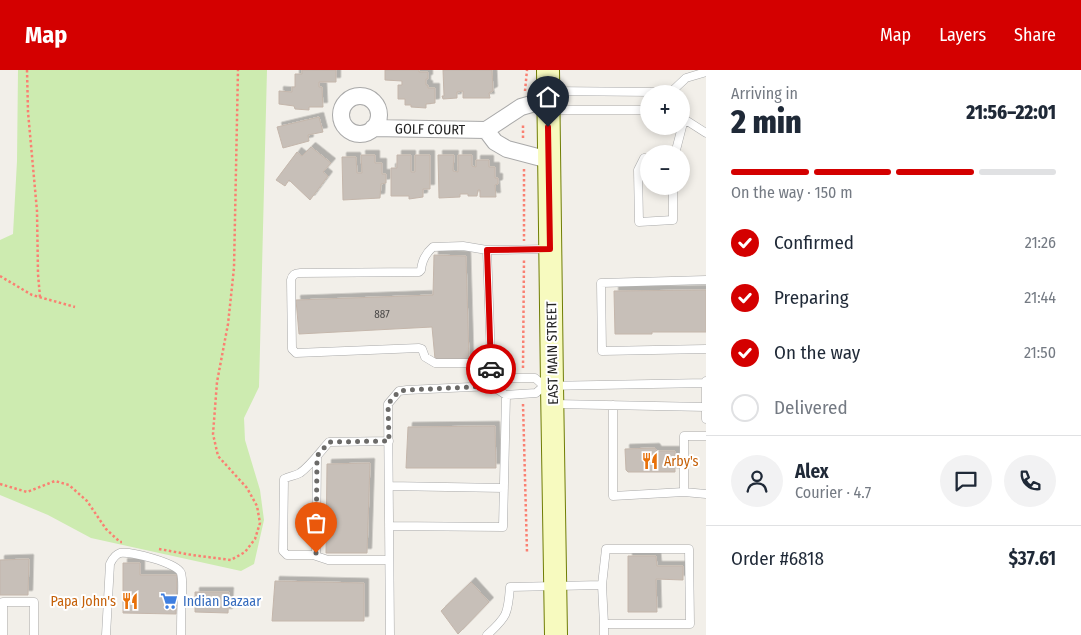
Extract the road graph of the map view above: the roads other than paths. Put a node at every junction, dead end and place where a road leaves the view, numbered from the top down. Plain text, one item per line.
1 (706, 72) edge
2 (679, 85) edge
3 (640, 92) edge
4 (548, 94) edge
5 (640, 109) edge
6 (690, 122) edge
7 (373, 128) dead end
8 (486, 130) junction
9 (706, 132) edge
10 (549, 160) junction
11 (640, 166) edge
12 (673, 195) edge
13 (550, 249) junction
14 (487, 250) junction
15 (706, 280) edge
16 (706, 348) edge
17 (491, 363) junction
18 (706, 382) edge
19 (492, 386) junction
20 (549, 392) junction
21 (506, 395) junction
22 (613, 405) junction
23 (706, 407) edge
24 (706, 419) edge
25 (706, 436) edge
26 (389, 441) junction
27 (317, 456) junction
28 (389, 486) junction
29 (504, 488) junction
30 (684, 492) junction
31 (706, 494) edge
32 (389, 526) junction
33 (313, 556) junction
34 (389, 560) junction
35 (602, 585) junction
36 (555, 586) junction
37 (604, 624) junction
38 (3, 635) edge
39 (34, 635) edge
40 (106, 635) edge
41 (181, 635) edge
42 (390, 635) edge
43 (487, 635) edge
44 (556, 635) edge
45 (604, 635) edge

1 - 2 lane
3 - 4 lane
4 - 5 lane
4 - 8 street
4 - 10 main road, EAST MAIN STREET
6 - 9 lane
7 - 8 street, GOLF COURT
8 - 10 street
10 - 13 main road, EAST MAIN STREET
11 - 12 lane
13 - 14 lane
13 - 20 main road, EAST MAIN STREET
14 - 17 lane
14 - 17 lane
15 - 16 lane
17 - 19 lane
18 - 20 lane
18 - 23 lane
19 - 20 lane
19 - 21 lane
19 - 26 lane
20 - 21 lane
20 - 22 lane
20 - 36 main road, EAST MAIN STREET
21 - 29 lane
22 - 23 lane
22 - 30 lane
23 - 24 lane
25 - 30 lane
26 - 27 lane
26 - 28 lane
27 - 33 lane
27 - 33 lane
28 - 29 lane
28 - 32 lane
29 - 32 lane
30 - 31 lane
32 - 34 lane
33 - 34 lane
34 - 42 lane
35 - 36 lane
35 - 37 lane
35 - 37 lane
36 - 43 lane
36 - 44 main road, EAST MAIN STREET
37 - 45 lane
38 - 39 lane
40 - 41 lane

